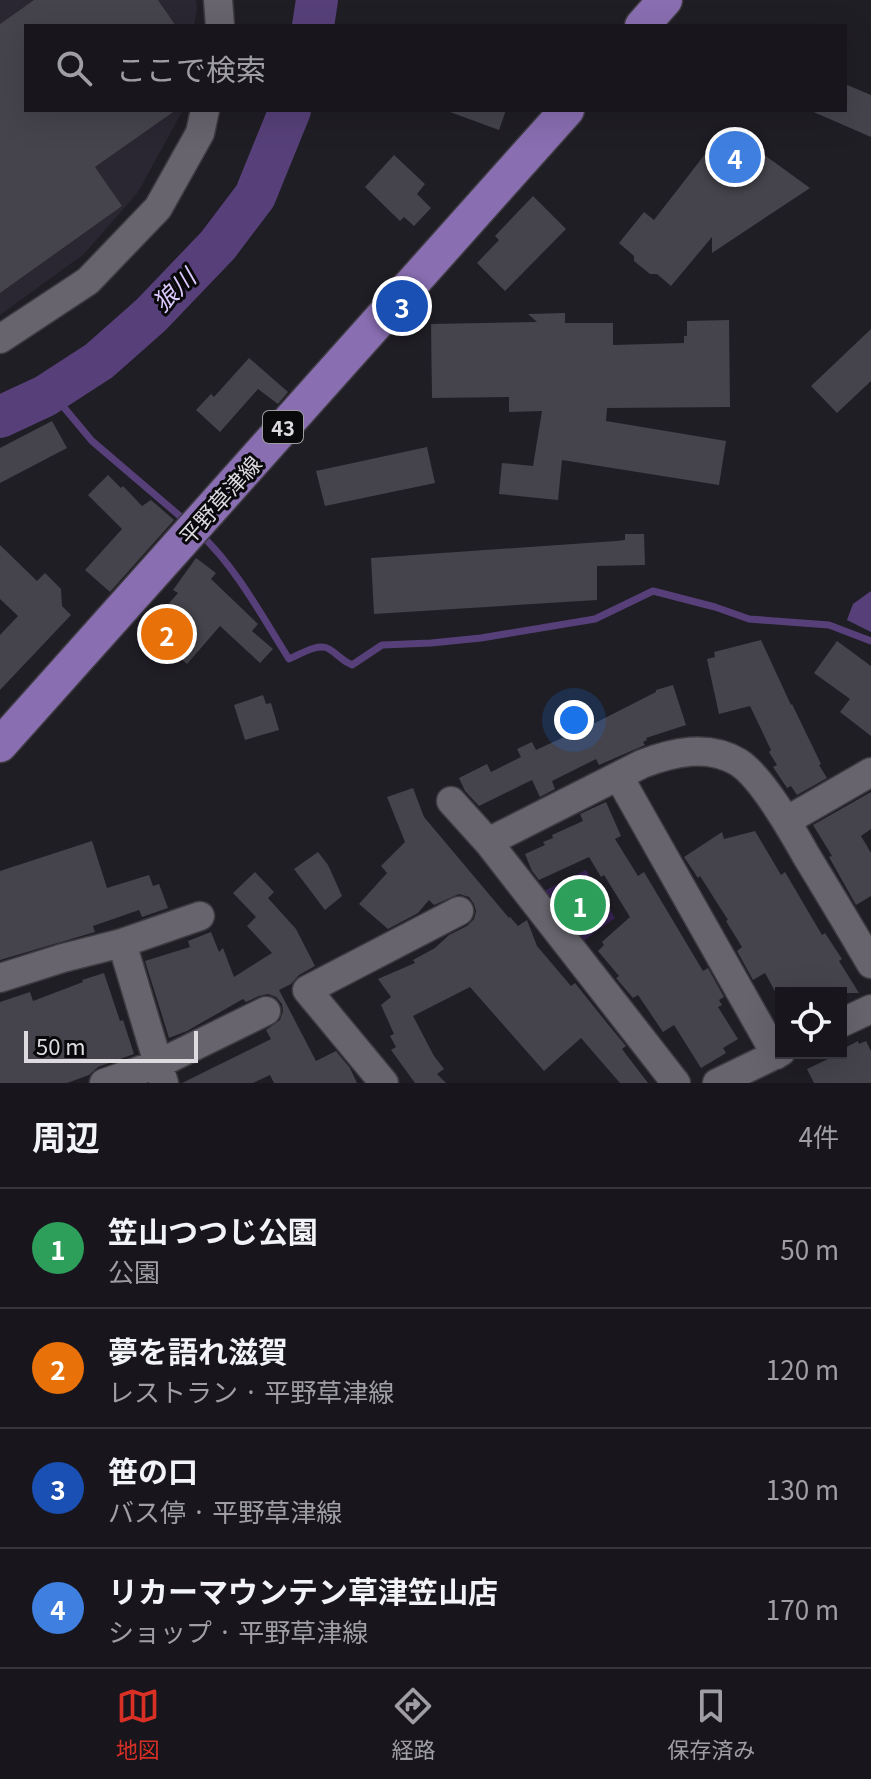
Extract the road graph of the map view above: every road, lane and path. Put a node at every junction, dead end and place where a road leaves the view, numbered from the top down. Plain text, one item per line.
1 (218, 0) edge
2 (665, 0) edge
3 (220, 24) edge
4 (644, 24) edge
5 (205, 112) edge
6 (565, 112) edge
7 (0, 339) edge
8 (0, 745) edge
9 (871, 772) edge
10 (619, 777) junction
11 (451, 801) dead end
12 (786, 821) junction
13 (488, 842) junction
14 (459, 911) dead end
15 (200, 916) dead end
16 (122, 943) junction
17 (871, 964) edge
18 (0, 978) edge
19 (871, 1009) edge
20 (266, 1011) dead end
21 (847, 1020) edge
22 (775, 1046) edge
23 (775, 1055) edge
24 (161, 1073) edge
25 (104, 1083) edge
26 (384, 1083) edge
27 (676, 1083) edge
28 (717, 1083) edge

1 - 3 street
2 - 4 main road
5 - 7 street
6 - 8 main road, 平野草津線 / 43
9 - 12 street
10 - 12 street
10 - 13 street
10 - 22 street
11 - 13 street
12 - 17 street
13 - 27 street
14 - 26 street
15 - 16 street
16 - 18 street
16 - 24 street
19 - 21 street
20 - 24 street
23 - 28 street
24 - 25 street

